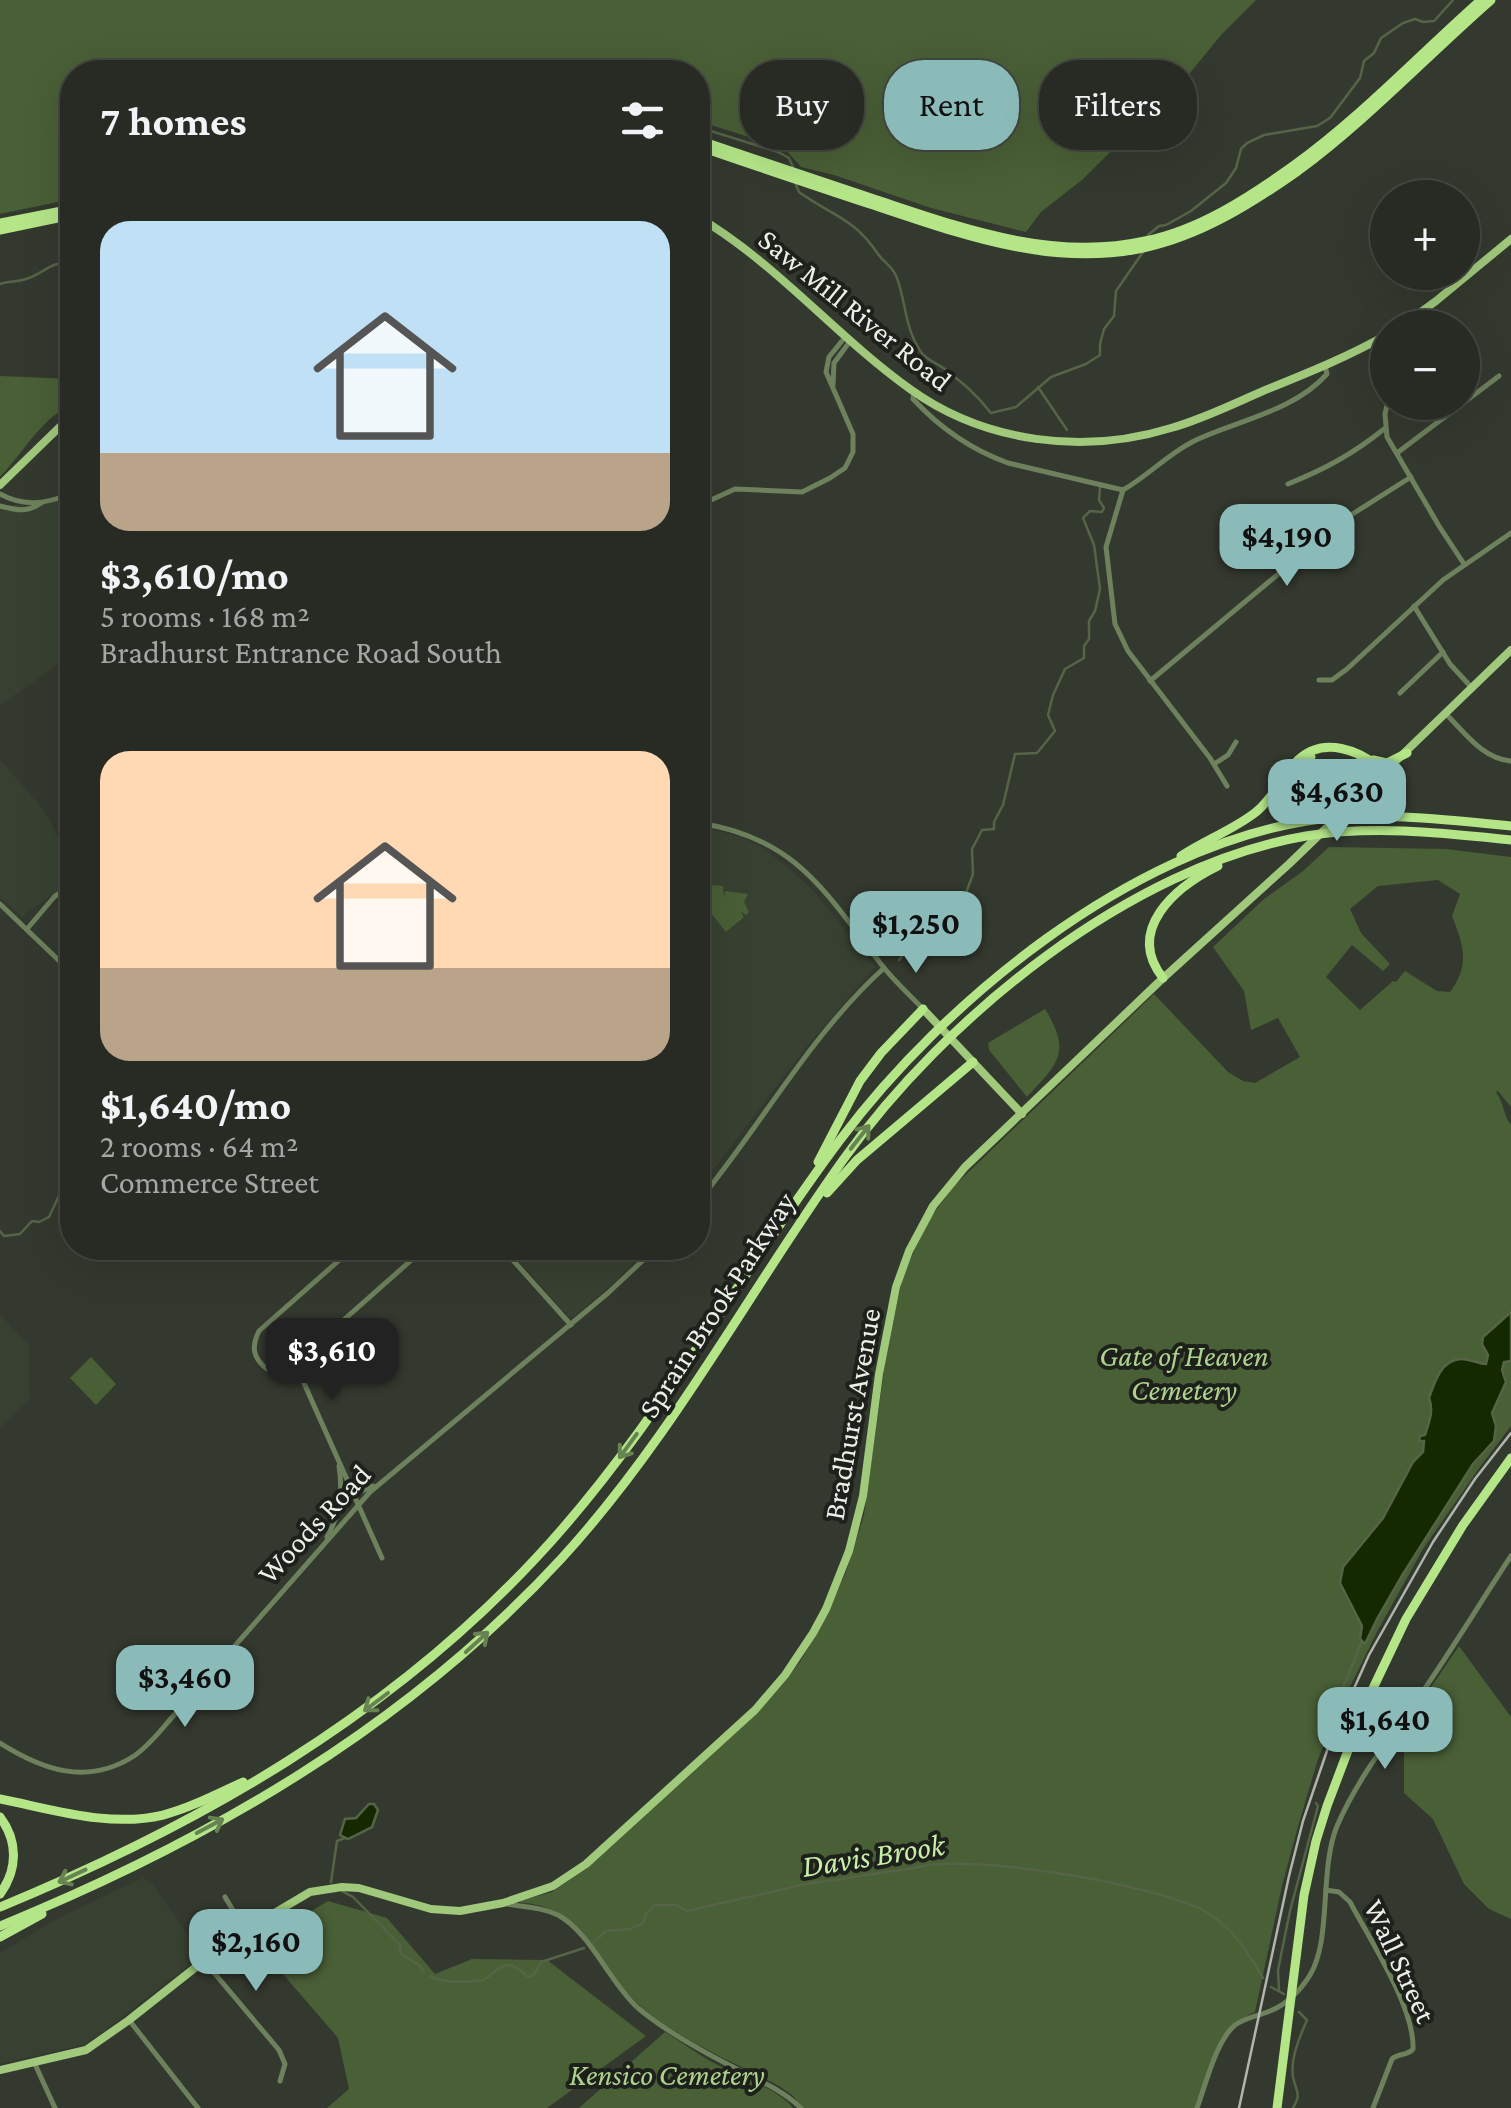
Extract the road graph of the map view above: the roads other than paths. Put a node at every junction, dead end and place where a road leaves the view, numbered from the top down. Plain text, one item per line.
1 (1481, 0) edge
2 (1490, 0) edge
3 (710, 147) edge
4 (60, 214) edge
5 (710, 225) edge
6 (0, 226) edge
7 (1511, 239) edge
8 (1146, 245) junction
9 (1430, 306) junction
10 (1424, 310) edge
11 (1429, 310) edge
12 (848, 338) junction
13 (1370, 343) edge
14 (1324, 366) junction
15 (1498, 376) dead end
16 (914, 392) junction
17 (1386, 420) edge
18 (60, 426) edge
19 (1385, 429) junction
20 (1397, 453) junction
21 (1411, 477) junction
22 (1288, 484) dead end
23 (0, 485) edge
24 (1123, 490) junction
25 (0, 494) edge
26 (60, 497) edge
27 (710, 500) edge
28 (41, 503) junction
29 (2, 505) edge
30 (1511, 533) edge
31 (1464, 564) junction
32 (1414, 606) junction
33 (1511, 650) edge
34 (1443, 652) junction
35 (1319, 680) dead end
36 (1150, 681) junction
37 (1472, 688) junction
38 (1400, 693) dead end
39 (1446, 714) junction
40 (1236, 742) dead end
41 (1407, 752) junction
42 (1365, 758) junction
43 (1511, 761) edge
44 (1214, 764) junction
45 (1384, 774) junction
46 (1227, 786) dead end
47 (1361, 796) junction
48 (1358, 816) junction
49 (710, 826) edge
50 (1511, 826) edge
51 (1511, 840) edge
52 (1253, 848) junction
53 (1153, 874) junction
54 (60, 893) edge
55 (0, 904) edge
56 (27, 929) junction
57 (60, 961) edge
58 (884, 968) junction
59 (1164, 978) junction
60 (923, 1010) junction
61 (972, 1061) junction
62 (1022, 1114) junction
63 (710, 1186) edge
64 (802, 1193) junction
65 (805, 1217) junction
66 (339, 1260) edge
67 (411, 1260) edge
68 (513, 1260) edge
69 (644, 1260) edge
70 (571, 1325) junction
71 (295, 1363) junction
72 (338, 1458) junction
73 (1511, 1458) edge
74 (1511, 1467) edge
75 (349, 1482) junction
76 (380, 1482) junction
77 (359, 1505) junction
78 (318, 1550) junction
79 (1511, 1556) edge
80 (382, 1558) dead end
81 (0, 1743) edge
82 (282, 1765) junction
83 (0, 1799) edge
84 (0, 1817) edge
85 (124, 1870) junction
86 (1325, 1890) junction
87 (0, 1894) edge
88 (225, 1897) dead end
89 (503, 1903) junction
90 (0, 1907) edge
91 (0, 1926) edge
92 (245, 1930) junction
93 (0, 1937) edge
94 (204, 1959) junction
95 (1293, 1995) junction
96 (129, 2020) junction
97 (34, 2062) junction
98 (0, 2070) edge
99 (280, 2080) dead end
100 (55, 2108) edge
101 (198, 2108) edge
102 (801, 2108) edge
103 (1198, 2108) edge
104 (1279, 2108) edge
105 (1373, 2108) edge

1 - 8 highway
2 - 8 highway
3 - 8 highway
4 - 6 highway
5 - 12 main road, Saw Mill River Road
7 - 9 main road
9 - 10 main road
9 - 11 street
12 - 16 main road, Saw Mill River Road
12 - 27 street
13 - 14 main road, Saw Mill River Road
14 - 16 main road, Saw Mill River Road
14 - 24 street
15 - 20 street
16 - 24 street
17 - 19 street
18 - 23 main road
19 - 20 street
19 - 22 street
20 - 21 street
21 - 31 street
21 - 36 street
24 - 36 street
25 - 28 street
26 - 28 street
28 - 29 street
30 - 31 street
31 - 32 street
32 - 34 street
32 - 35 street
33 - 37 main road, Bradhurst Avenue
34 - 37 street
34 - 38 street
36 - 44 street
37 - 39 main road, Bradhurst Avenue
39 - 41 main road, Bradhurst Avenue
39 - 43 street
40 - 44 street
41 - 42 highway
41 - 45 main road, Bradhurst Avenue
42 - 45 highway
42 - 47 highway
42 - 48 highway
42 - 53 highway
44 - 46 street
45 - 47 main road, Bradhurst Avenue
47 - 59 main road, Bradhurst Avenue
48 - 50 highway, Sprain Brook Parkway
48 - 53 highway, Sprain Brook Parkway
49 - 58 street
51 - 52 highway, Sprain Brook Parkway
52 - 59 highway
65 -> 52 highway, Sprain Brook Parkway
53 - 64 highway, Sprain Brook Parkway
54 - 56 street
55 - 56 street
56 - 57 street
58 - 60 street
58 - 63 street
59 - 62 main road, Bradhurst Avenue
60 - 61 main road
60 - 64 highway
61 - 62 main road
61 - 65 highway
62 - 89 main road, Bradhurst Avenue
64 -> 82 highway, Sprain Brook Parkway
85 -> 65 highway, Sprain Brook Parkway
66 - 71 street
67 - 71 street
68 - 70 street
69 - 70 street, Woods Road
70 - 76 street, Woods Road
71 - 72 street
72 - 75 street
72 - 78 street
73 - 95 highway
74 - 95 highway
75 - 76 street
75 - 77 street
76 - 77 street, Woods Road
77 - 78 street, Woods Road
77 - 80 street
78 - 81 street, Woods Road
79 - 86 street
82 - 83 highway
82 -> 90 highway, Sprain Brook Parkway
84 - 87 highway
85 - 91 highway, Sprain Brook Parkway
85 - 93 highway
86 - 95 street
86 - 105 street, Wall Street
88 - 92 street
89 - 92 main road, Bradhurst Avenue
89 - 102 street
92 - 94 main road, Bradhurst Avenue
94 - 96 main road, Bradhurst Avenue
94 - 99 street
95 - 103 street
95 - 104 highway
96 - 97 main road, Bradhurst Avenue
96 - 101 street
97 - 98 main road, Bradhurst Avenue
97 - 100 street

